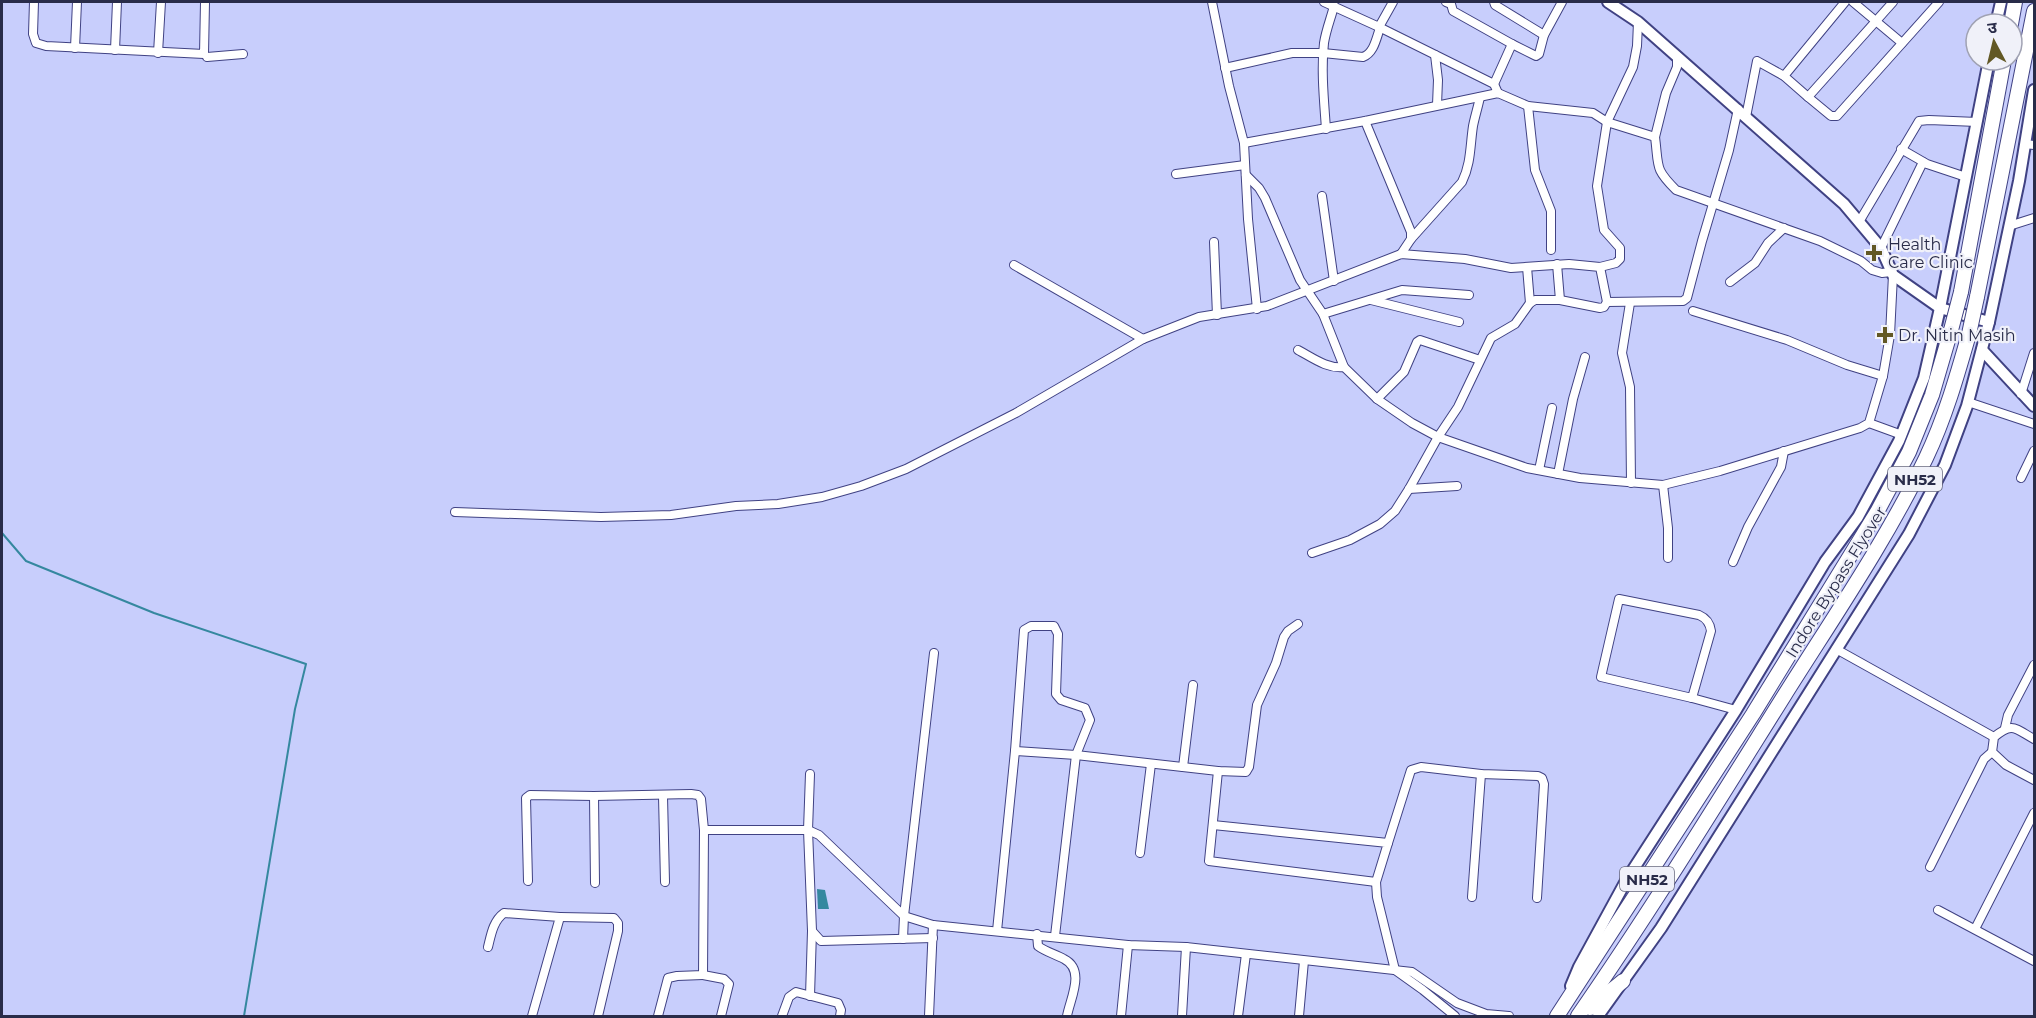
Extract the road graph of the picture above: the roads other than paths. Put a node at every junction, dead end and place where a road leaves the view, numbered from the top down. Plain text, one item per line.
1 (34, 2) edge
2 (77, 2) edge
3 (117, 2) edge
4 (161, 2) edge
5 (205, 2) edge
6 (1212, 2) edge
7 (1324, 2) edge
8 (1393, 2) edge
9 (1446, 2) edge
10 (1494, 2) edge
11 (1562, 2) edge
12 (1608, 2) edge
13 (1845, 2) edge
14 (1853, 2) edge
15 (1893, 2) edge
16 (1939, 2) edge
17 (1334, 6) junction
18 (1623, 6) edge
19 (2034, 11) edge
20 (1876, 21) junction
21 (1638, 22) junction
22 (1380, 28) junction
23 (1544, 35) junction
24 (1902, 43) junction
25 (1512, 44) junction
26 (75, 48) junction
27 (115, 50) junction
28 (158, 53) junction
29 (1323, 53) junction
30 (243, 54) dead end
31 (1436, 55) junction
32 (1677, 56) junction
33 (207, 57) dead end
34 (1225, 68) junction
35 (1987, 72) edge
36 (2002, 72) edge
37 (1784, 76) junction
38 (1494, 84) junction
39 (2034, 90) edge
40 (1498, 93) junction
41 (1808, 97) junction
42 (1480, 98) junction
43 (1437, 105) junction
44 (1528, 106) junction
45 (1742, 113) junction
46 (1365, 121) junction
47 (1607, 122) junction
48 (1977, 122) junction
49 (1326, 129) junction
50 (1655, 137) junction
51 (1244, 143) junction
52 (2030, 144) edge
53 (1901, 149) junction
54 (1923, 162) junction
55 (1245, 165) junction
56 (1176, 174) dead end
57 (1246, 175) junction
58 (1966, 177) junction
59 (1323, 196) dead end
60 (1712, 204) junction
61 (2034, 218) edge
62 (1859, 222) junction
63 (2009, 226) junction
64 (1784, 228) junction
65 (1411, 239) junction
66 (1214, 242) dead end
67 (1881, 248) junction
68 (1551, 249) dead end
69 (1401, 254) junction
70 (1557, 264) junction
71 (1014, 265) dead end
72 (1527, 267) junction
73 (1600, 267) junction
74 (1892, 274) junction
75 (1334, 281) junction
76 (1730, 282) dead end
77 (1308, 292) junction
78 (1469, 295) dead end
79 (1369, 300) junction
80 (1560, 300) junction
81 (1607, 302) junction
82 (1530, 303) junction
83 (1630, 303) junction
84 (1940, 308) junction
85 (1257, 309) junction
86 (1693, 311) dead end
87 (1323, 314) junction
88 (1217, 315) junction
89 (1459, 322) dead end
90 (1989, 322) junction
91 (1143, 339) junction
92 (1298, 350) dead end
93 (1982, 350) junction
94 (2034, 353) edge
95 (1585, 357) dead end
96 (1480, 360) junction
97 (1344, 367) junction
98 (1882, 376) junction
99 (2021, 394) junction
100 (1377, 399) junction
101 (1968, 402) junction
102 (2034, 406) edge
103 (1552, 408) dead end
104 (1869, 423) junction
105 (2034, 424) edge
106 (1902, 435) junction
107 (1438, 437) junction
108 (1784, 451) junction
109 (2034, 451) edge
110 (1539, 470) junction
111 (1558, 474) junction
112 (2020, 478) dead end
113 (1631, 483) junction
114 (1663, 485) junction
115 (1457, 486) dead end
116 (1409, 489) junction
117 (455, 512) dead end
118 (1312, 553) dead end
119 (1668, 558) dead end
120 (1733, 562) dead end
121 (1298, 624) dead end
122 (1836, 649) junction
123 (934, 653) dead end
124 (2034, 665) edge
125 (1193, 685) dead end
126 (1692, 698) junction
127 (1736, 710) junction
128 (2006, 728) junction
129 (1994, 737) junction
130 (2034, 739) edge
131 (1015, 751) junction
132 (1992, 753) junction
133 (1076, 755) junction
134 (1151, 764) junction
135 (1183, 767) junction
136 (1218, 771) junction
137 (810, 774) dead end
138 (1481, 774) junction
139 (2034, 780) edge
140 (594, 796) junction
141 (663, 796) junction
142 (2034, 813) edge
143 (1213, 825) junction
144 (704, 830) junction
145 (808, 830) junction
146 (1388, 843) junction
147 (1140, 854) dead end
148 (1930, 867) dead end
149 (528, 881) dead end
150 (665, 882) dead end
151 (1376, 882) junction
152 (595, 883) dead end
153 (1472, 897) dead end
154 (1537, 898) dead end
155 (1938, 910) dead end
156 (904, 916) junction
157 (560, 917) junction
158 (933, 925) junction
159 (1975, 928) junction
160 (812, 931) junction
161 (997, 931) junction
162 (1036, 934) junction
163 (1055, 936) junction
164 (933, 938) junction
165 (903, 939) junction
166 (1128, 945) junction
167 (488, 947) dead end
168 (1186, 947) junction
169 (1246, 954) junction
170 (1304, 961) junction
171 (2034, 961) edge
172 (1395, 970) junction
173 (703, 975) junction
174 (1623, 981) junction
175 (810, 996) junction
176 (1560, 1013) edge
177 (532, 1017) edge
178 (598, 1017) edge
179 (658, 1017) edge
180 (721, 1017) edge
181 (782, 1017) edge
182 (840, 1017) edge
183 (929, 1017) edge
184 (1067, 1017) edge
185 (1121, 1017) edge
186 (1182, 1017) edge
187 (1238, 1017) edge
188 (1299, 1017) edge
189 (1455, 1017) edge
190 (1509, 1017) edge
191 (1579, 1017) edge
192 (1599, 1017) edge

1 - 26 street
2 - 26 street
3 - 27 street
4 - 28 street
5 - 28 street
6 - 34 street
7 - 17 street
8 - 22 street
9 - 25 street
10 - 23 street
11 - 23 street
12 - 18 street
13 - 37 street
14 - 20 street
15 - 20 street
16 - 24 street
17 - 22 street
17 - 29 street
18 - 21 street
19 - 191 highway, Indore Bypass Flyover / NH52, bridge
20 - 24 street
20 - 41 street
21 - 32 street
21 - 47 street
22 - 29 street
22 - 31 street
23 - 25 street
24 - 41 street
25 - 38 street
26 - 27 street
27 - 28 street
29 - 34 street
29 - 49 street
30 - 33 street
31 - 38 street
31 - 43 street
32 - 45 street
32 - 50 street
34 - 51 street
35 - 48 street
36 - 176 highway, Indore Bypass Flyover / NH52, bridge
37 - 41 street
37 - 45 street
38 - 40 street
39 - 52 street
40 - 42 street
40 - 44 street
42 - 43 street
42 - 65 street
43 - 46 street
44 - 47 street
44 - 68 street
45 - 60 street
45 - 62 street
46 - 49 street
46 - 65 street
47 - 50 street
47 - 73 street
48 - 53 street
48 - 58 street
49 - 51 street
50 - 60 street
51 - 55 street
52 - 63 street
53 - 54 street
53 - 62 street
54 - 58 street
54 - 67 street
55 - 56 street
55 - 57 street
57 - 77 street
57 - 85 street
58 - 84 street
59 - 75 street
60 - 64 street
60 - 83 street
61 - 63 street
62 - 67 street
63 - 90 street
64 - 74 street
64 - 76 street
65 - 69 street
66 - 88 street
67 - 74 street
69 - 72 street
69 - 75 street
70 - 72 street
70 - 73 street
70 - 80 street
71 - 91 street
72 - 82 street
73 - 81 street
74 - 84 street
74 - 98 street
75 - 77 street
77 - 85 street
77 - 87 street
78 - 79 street
79 - 87 street
79 - 89 street
80 - 81 street
80 - 82 street
81 - 83 street
82 - 96 street
83 - 113 street
84 - 90 street
84 - 106 street
85 - 88 street
86 - 98 street
87 - 97 street
88 - 91 street
90 - 93 street
91 - 117 street
92 - 97 street
93 - 99 street
93 - 101 street
94 - 99 street
95 - 111 street
96 - 100 street
96 - 107 street
97 - 100 street
98 - 104 street
99 - 102 street
100 - 107 street
101 - 105 street
101 - 122 street
103 - 110 street
104 - 106 street
104 - 108 street
106 - 127 street
107 - 110 street
107 - 116 street
108 - 114 street
108 - 120 street
109 - 112 street
110 - 111 street
111 - 113 street
113 - 114 street
114 - 119 street
115 - 116 street
116 - 118 street
121 - 136 street
122 - 129 street
122 - 174 street
123 - 156 street
124 - 128 street
125 - 135 street
126 - 126 street
126 - 127 street
127 - 176 street
128 - 129 street
128 - 130 street
129 - 132 street
131 - 133 street
131 - 133 street
131 - 161 street
132 - 139 street
132 - 148 street
133 - 134 street
133 - 163 street
134 - 135 street
134 - 147 street
135 - 136 street
136 - 143 street
137 - 145 street
138 - 146 street
138 - 153 street
138 - 154 street
140 - 141 street
140 - 149 street
140 - 152 street
141 - 144 street
141 - 150 street
142 - 159 street
143 - 146 street
143 - 151 street
144 - 145 street
144 - 173 street
145 - 156 street
145 - 160 street
146 - 151 street
151 - 172 street
155 - 159 street
156 - 158 street
156 - 165 street
157 - 167 street
157 - 177 street
157 - 178 street
158 - 161 street
158 - 164 street
159 - 171 street
160 - 165 street
160 - 175 street
161 - 162 street
162 - 163 street
162 - 184 street
163 - 166 street
164 - 165 street
164 - 183 street
166 - 168 street
166 - 185 street
168 - 169 street
168 - 186 street
169 - 170 street
169 - 187 street
170 - 172 street
170 - 188 street
172 - 189 street
172 - 190 street
173 - 179 street
173 - 180 street
174 - 191 highway
174 - 192 street
175 - 181 street
175 - 182 street

